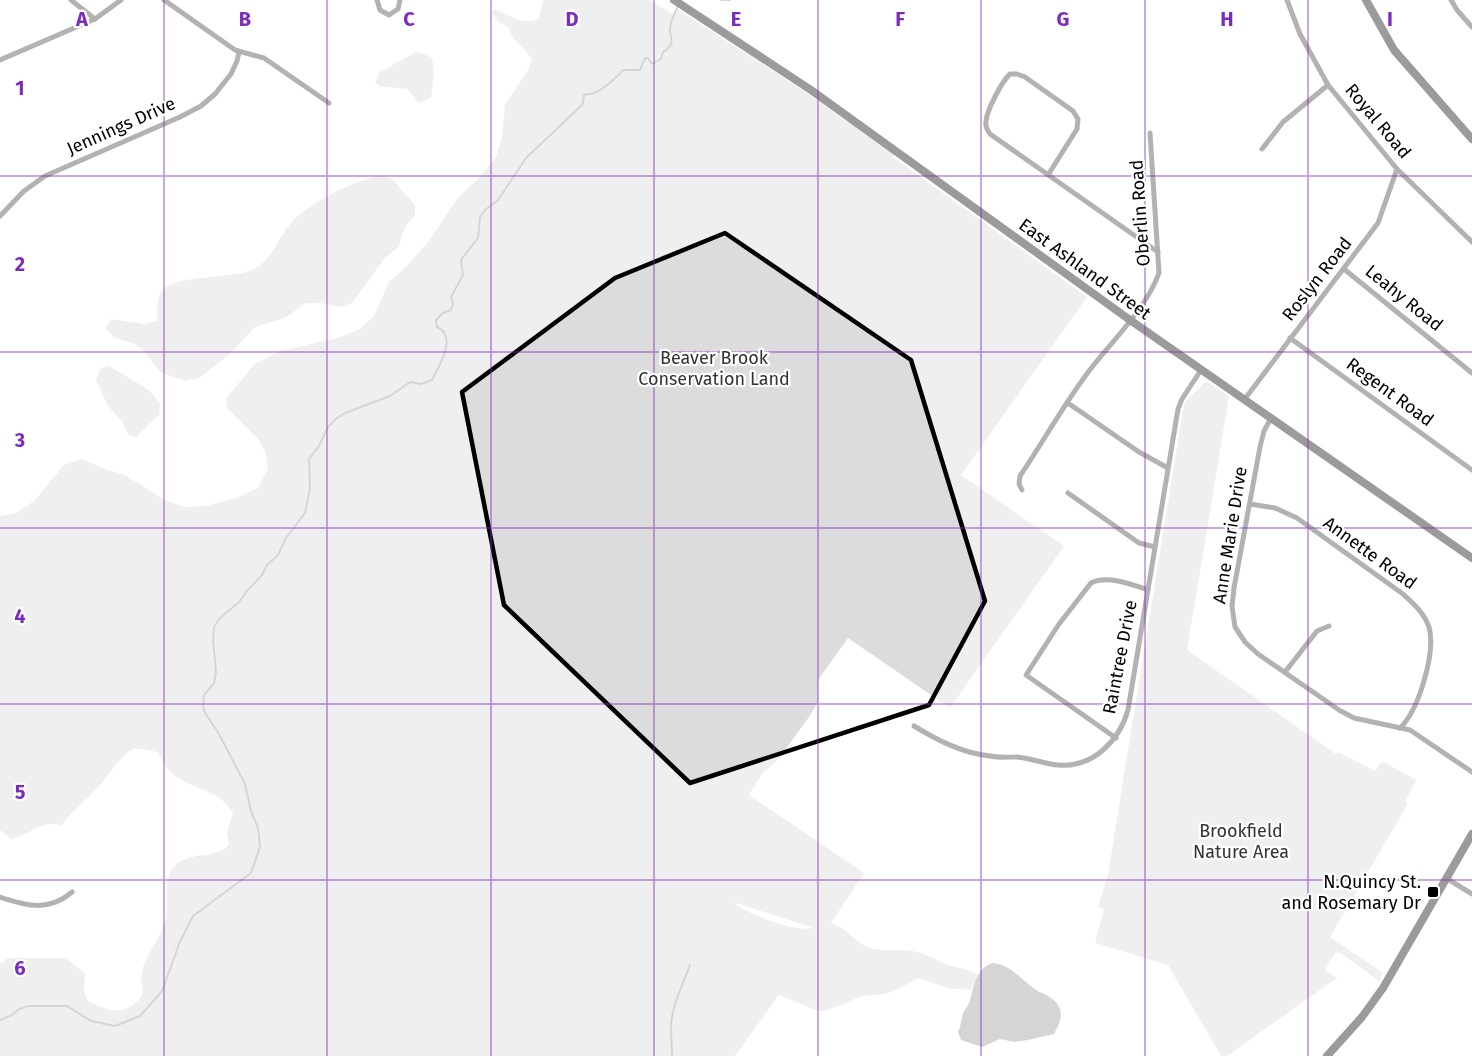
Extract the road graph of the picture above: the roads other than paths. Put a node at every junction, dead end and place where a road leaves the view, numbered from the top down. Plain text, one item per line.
1 (71, 0) edge
2 (121, 0) edge
3 (164, 0) edge
4 (377, 0) edge
5 (399, 0) edge
6 (1287, 0) edge
7 (1366, 0) edge
8 (1451, 0) edge
9 (678, 3) edge
10 (94, 19) junction
11 (1472, 27) edge
12 (239, 52) junction
13 (0, 60) edge
14 (1328, 85) junction
15 (329, 103) dead end
16 (1150, 133) dead end
17 (1472, 139) edge
18 (1262, 149) dead end
19 (1397, 168) junction
20 (1048, 174) junction
21 (0, 216) edge
22 (1472, 242) edge
23 (1158, 252) junction
24 (1344, 269) junction
25 (1130, 320) junction
26 (1290, 338) junction
27 (1201, 370) junction
28 (1472, 373) edge
29 (1244, 400) junction
30 (1068, 403) junction
31 (1271, 418) junction
32 (1168, 468) junction
33 (1472, 470) edge
34 (1022, 490) dead end
35 (1068, 493) dead end
36 (1250, 504) junction
37 (1155, 547) junction
38 (1472, 558) edge
39 (1148, 590) junction
40 (1329, 626) dead end
41 (1285, 672) junction
42 (914, 726) dead end
43 (1400, 728) junction
44 (1116, 738) junction
45 (1472, 772) edge
46 (1472, 834) edge
47 (1446, 878) junction
48 (72, 892) dead end
49 (1472, 894) edge
50 (0, 897) edge
51 (1327, 1056) edge

1 - 10 street
2 - 10 street
3 - 12 street
4 - 5 street
6 - 14 street, Royal Road
7 - 17 main road
8 - 11 street
9 - 25 main road, East Ashland Street
10 - 13 street
12 - 15 street
12 - 21 street, Jennings Drive
14 - 18 street
14 - 19 street, Royal Road
16 - 23 street, Oberlin Road
19 - 22 street, Royal Road
19 - 24 street, Roslyn Road
20 - 20 street
20 - 23 street
23 - 25 street, Oberlin Road
24 - 26 street, Roslyn Road
24 - 28 street, Leahy Road
25 - 27 main road, East Ashland Street
25 - 30 street, Oberlin Road
26 - 29 street, Roslyn Road
26 - 33 street, Regent Road
27 - 29 main road, East Ashland Street
27 - 32 street, Raintree Drive
29 - 31 main road, East Ashland Street
30 - 32 street
30 - 34 street, Oberlin Road
31 - 36 street, Anne Marie Drive
31 - 38 main road, East Ashland Street
32 - 37 street, Raintree Drive
35 - 37 street
36 - 41 street, Anne Marie Drive
36 - 43 street, Annette Road
37 - 39 street, Raintree Drive
39 - 44 street, Raintree Drive
39 - 44 street
40 - 41 street
41 - 43 street, Anne Marie Drive
42 - 44 street, Raintree Drive
43 - 45 street, Anne Marie Drive
46 - 47 main road
47 - 49 street
47 - 51 main road
48 - 50 street

